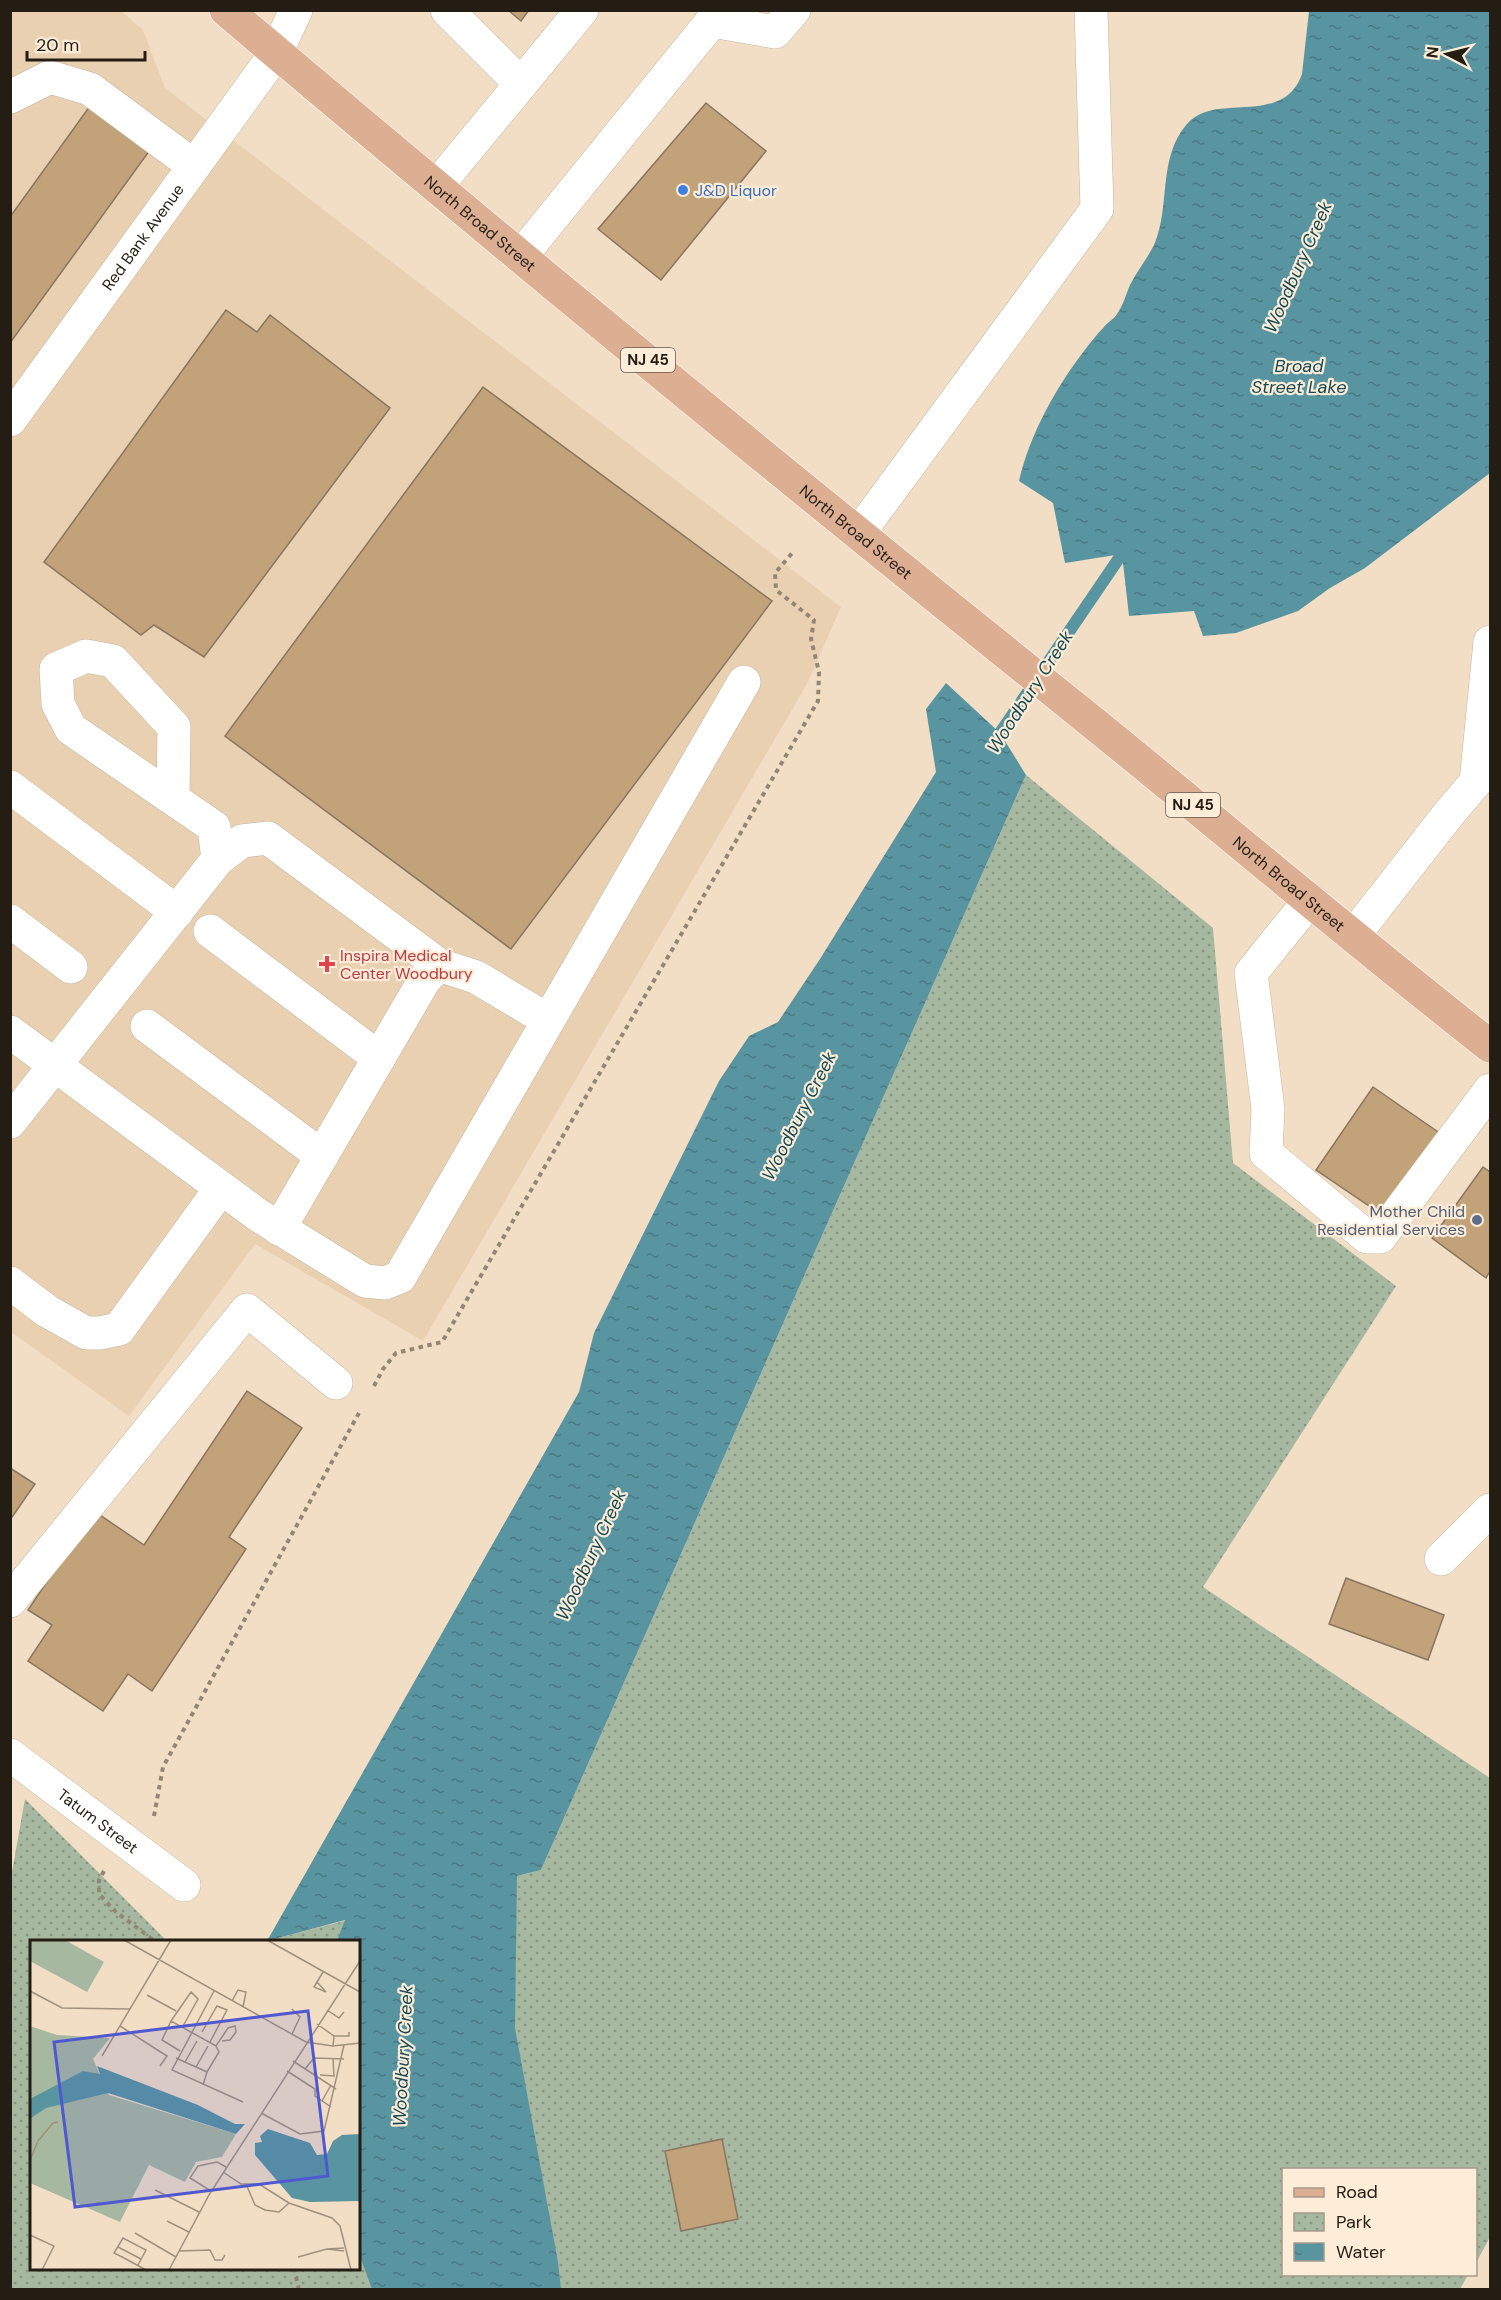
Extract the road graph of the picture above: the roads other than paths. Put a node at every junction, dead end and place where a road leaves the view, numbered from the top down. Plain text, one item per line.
1 (226, 10) edge
2 (296, 10) edge
3 (447, 10) edge
4 (582, 10) edge
5 (794, 10) edge
6 (1091, 10) edge
7 (555, 26) edge
8 (276, 52) junction
9 (521, 84) junction
10 (10, 97) edge
11 (194, 166) junction
12 (436, 187) junction
13 (521, 256) junction
14 (10, 420) edge
15 (859, 533) junction
16 (1491, 642) edge
17 (744, 682) dead end
18 (1485, 738) edge
19 (173, 798) dead end
20 (16, 803) edge
21 (218, 859) junction
22 (1310, 900) junction
23 (177, 912) junction
24 (10, 921) edge
25 (210, 932) dead end
26 (1354, 935) junction
27 (439, 965) junction
28 (71, 967) dead end
29 (548, 1020) junction
30 (147, 1026) dead end
31 (10, 1032) edge
32 (1491, 1046) edge
33 (379, 1058) junction
34 (54, 1064) junction
35 (1491, 1090) edge
36 (10, 1122) edge
37 (322, 1156) junction
38 (221, 1188) junction
39 (279, 1228) junction
40 (10, 1283) edge
41 (336, 1383) dead end
42 (1491, 1510) edge
43 (1441, 1559) dead end
44 (10, 1601) edge
45 (10, 1755) edge
46 (184, 1886) dead end

1 - 8 main road, North Broad Street / NJ 45
2 - 8 street, Red Bank Avenue
3 - 9 street
4 - 7 street
5 - 13 street
6 - 15 street
7 - 9 street
8 - 11 street, Red Bank Avenue
8 - 12 main road, North Broad Street / NJ 45
9 - 12 street
10 - 11 street
11 - 14 street, Red Bank Avenue
12 - 13 main road, North Broad Street / NJ 45
13 - 15 main road, North Broad Street / NJ 45
15 - 22 main road, North Broad Street / NJ 45
16 - 18 street
17 - 29 street
18 - 26 street
19 - 21 street
20 - 23 street
21 - 23 street
21 - 27 street
22 - 26 main road, North Broad Street / NJ 45
22 - 35 street
23 - 34 street
24 - 28 street
25 - 33 street
26 - 32 main road, North Broad Street / NJ 45
27 - 29 street
27 - 33 street
29 - 39 street
30 - 37 street
31 - 34 street
33 - 37 street
34 - 36 street
34 - 38 street
37 - 39 street
38 - 39 street
38 - 40 street
41 - 44 street
42 - 43 street
45 - 46 street, Tatum Street

